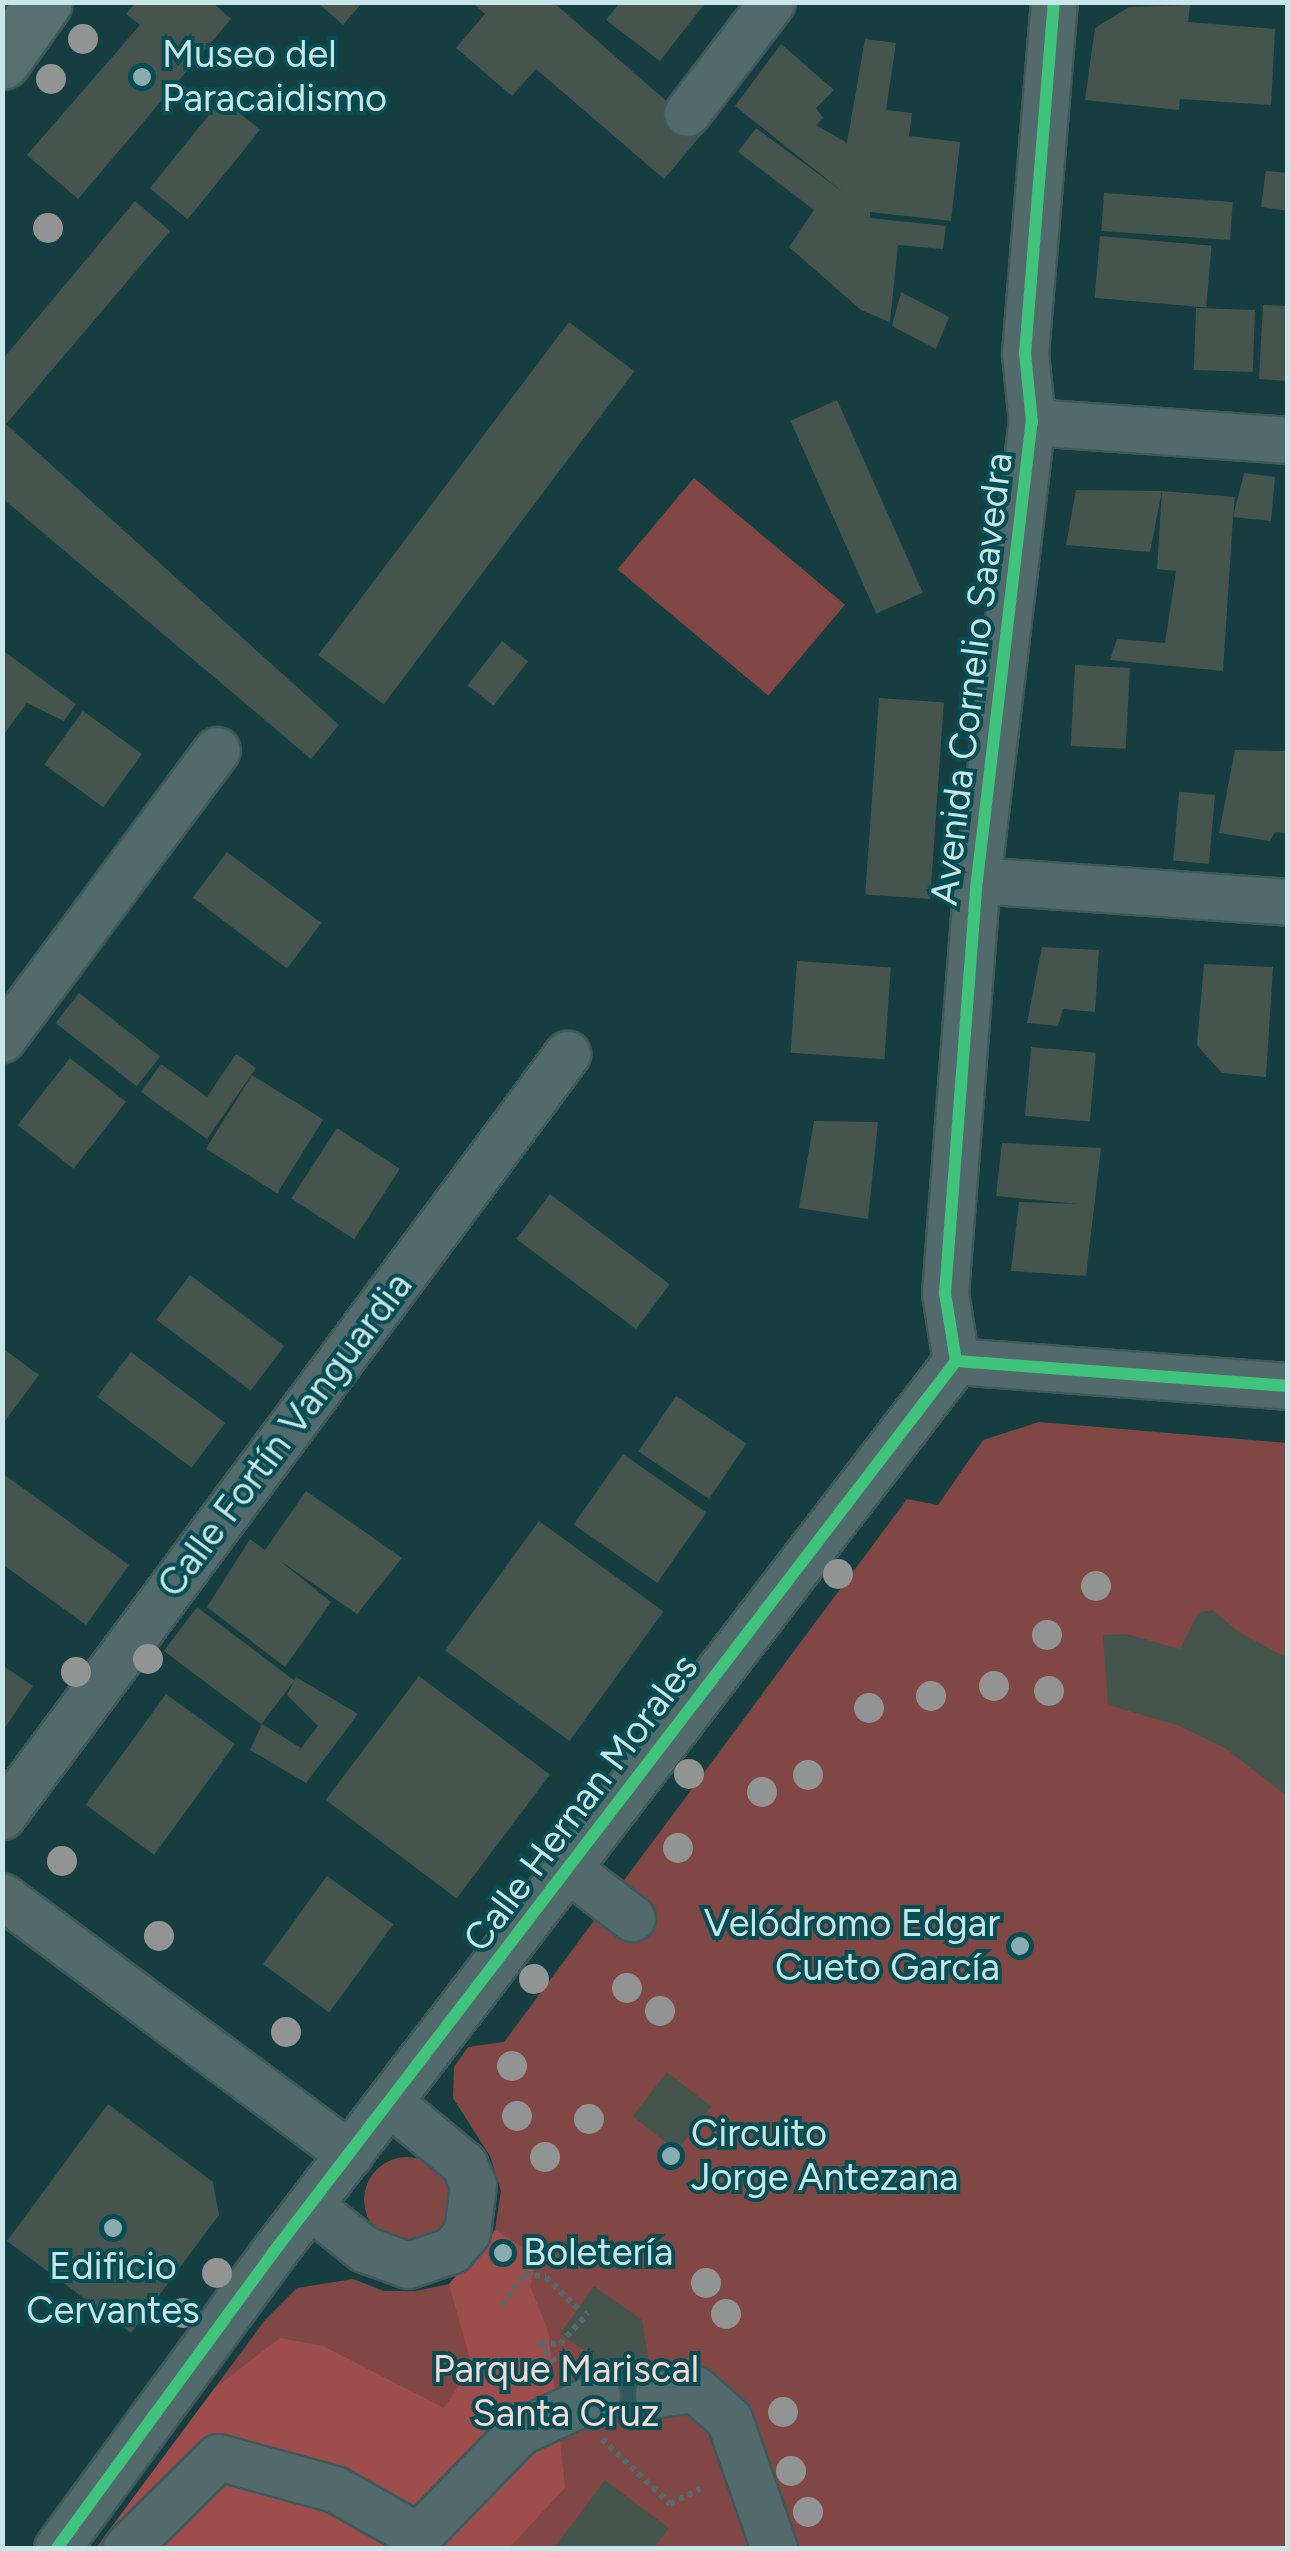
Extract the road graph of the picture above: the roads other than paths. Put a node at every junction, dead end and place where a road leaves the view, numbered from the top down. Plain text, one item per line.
1 (44, 2) edge
2 (772, 2) edge
3 (1054, 2) edge
4 (2, 61) edge
5 (687, 114) dead end
6 (1032, 422) junction
7 (1288, 440) edge
8 (217, 750) dead end
9 (977, 880) junction
10 (1288, 902) edge
11 (2, 1038) edge
12 (567, 1054) dead end
13 (956, 1361) junction
14 (1288, 1386) edge
15 (2, 1816) edge
16 (567, 1868) junction
17 (2, 1896) edge
18 (632, 1918) dead end
19 (390, 2104) junction
20 (350, 2154) junction
21 (310, 2206) junction
22 (658, 2394) tunnel mouth
23 (597, 2396) tunnel mouth
24 (57, 2548) edge
25 (126, 2548) edge
26 (774, 2548) edge

1 - 4 main road
2 - 5 street
3 - 6 street, Avenida Cornelio Saavedra
6 - 7 street
6 - 9 street, Avenida Cornelio Saavedra
8 - 11 street
9 - 10 street
9 - 13 street, Avenida Cornelio Saavedra
12 - 15 street, Calle Fortín Vanguardia
13 - 14 street
13 - 16 street, Calle Hernan Morales
16 - 18 street
16 - 19 street, Calle Hernan Morales
17 - 20 street
19 - 20 street, Calle Hernan Morales
19 - 21 street
20 - 21 street, Calle Hernan Morales
21 - 24 street, Calle Hernan Morales
22 - 26 street
23 - 25 street

